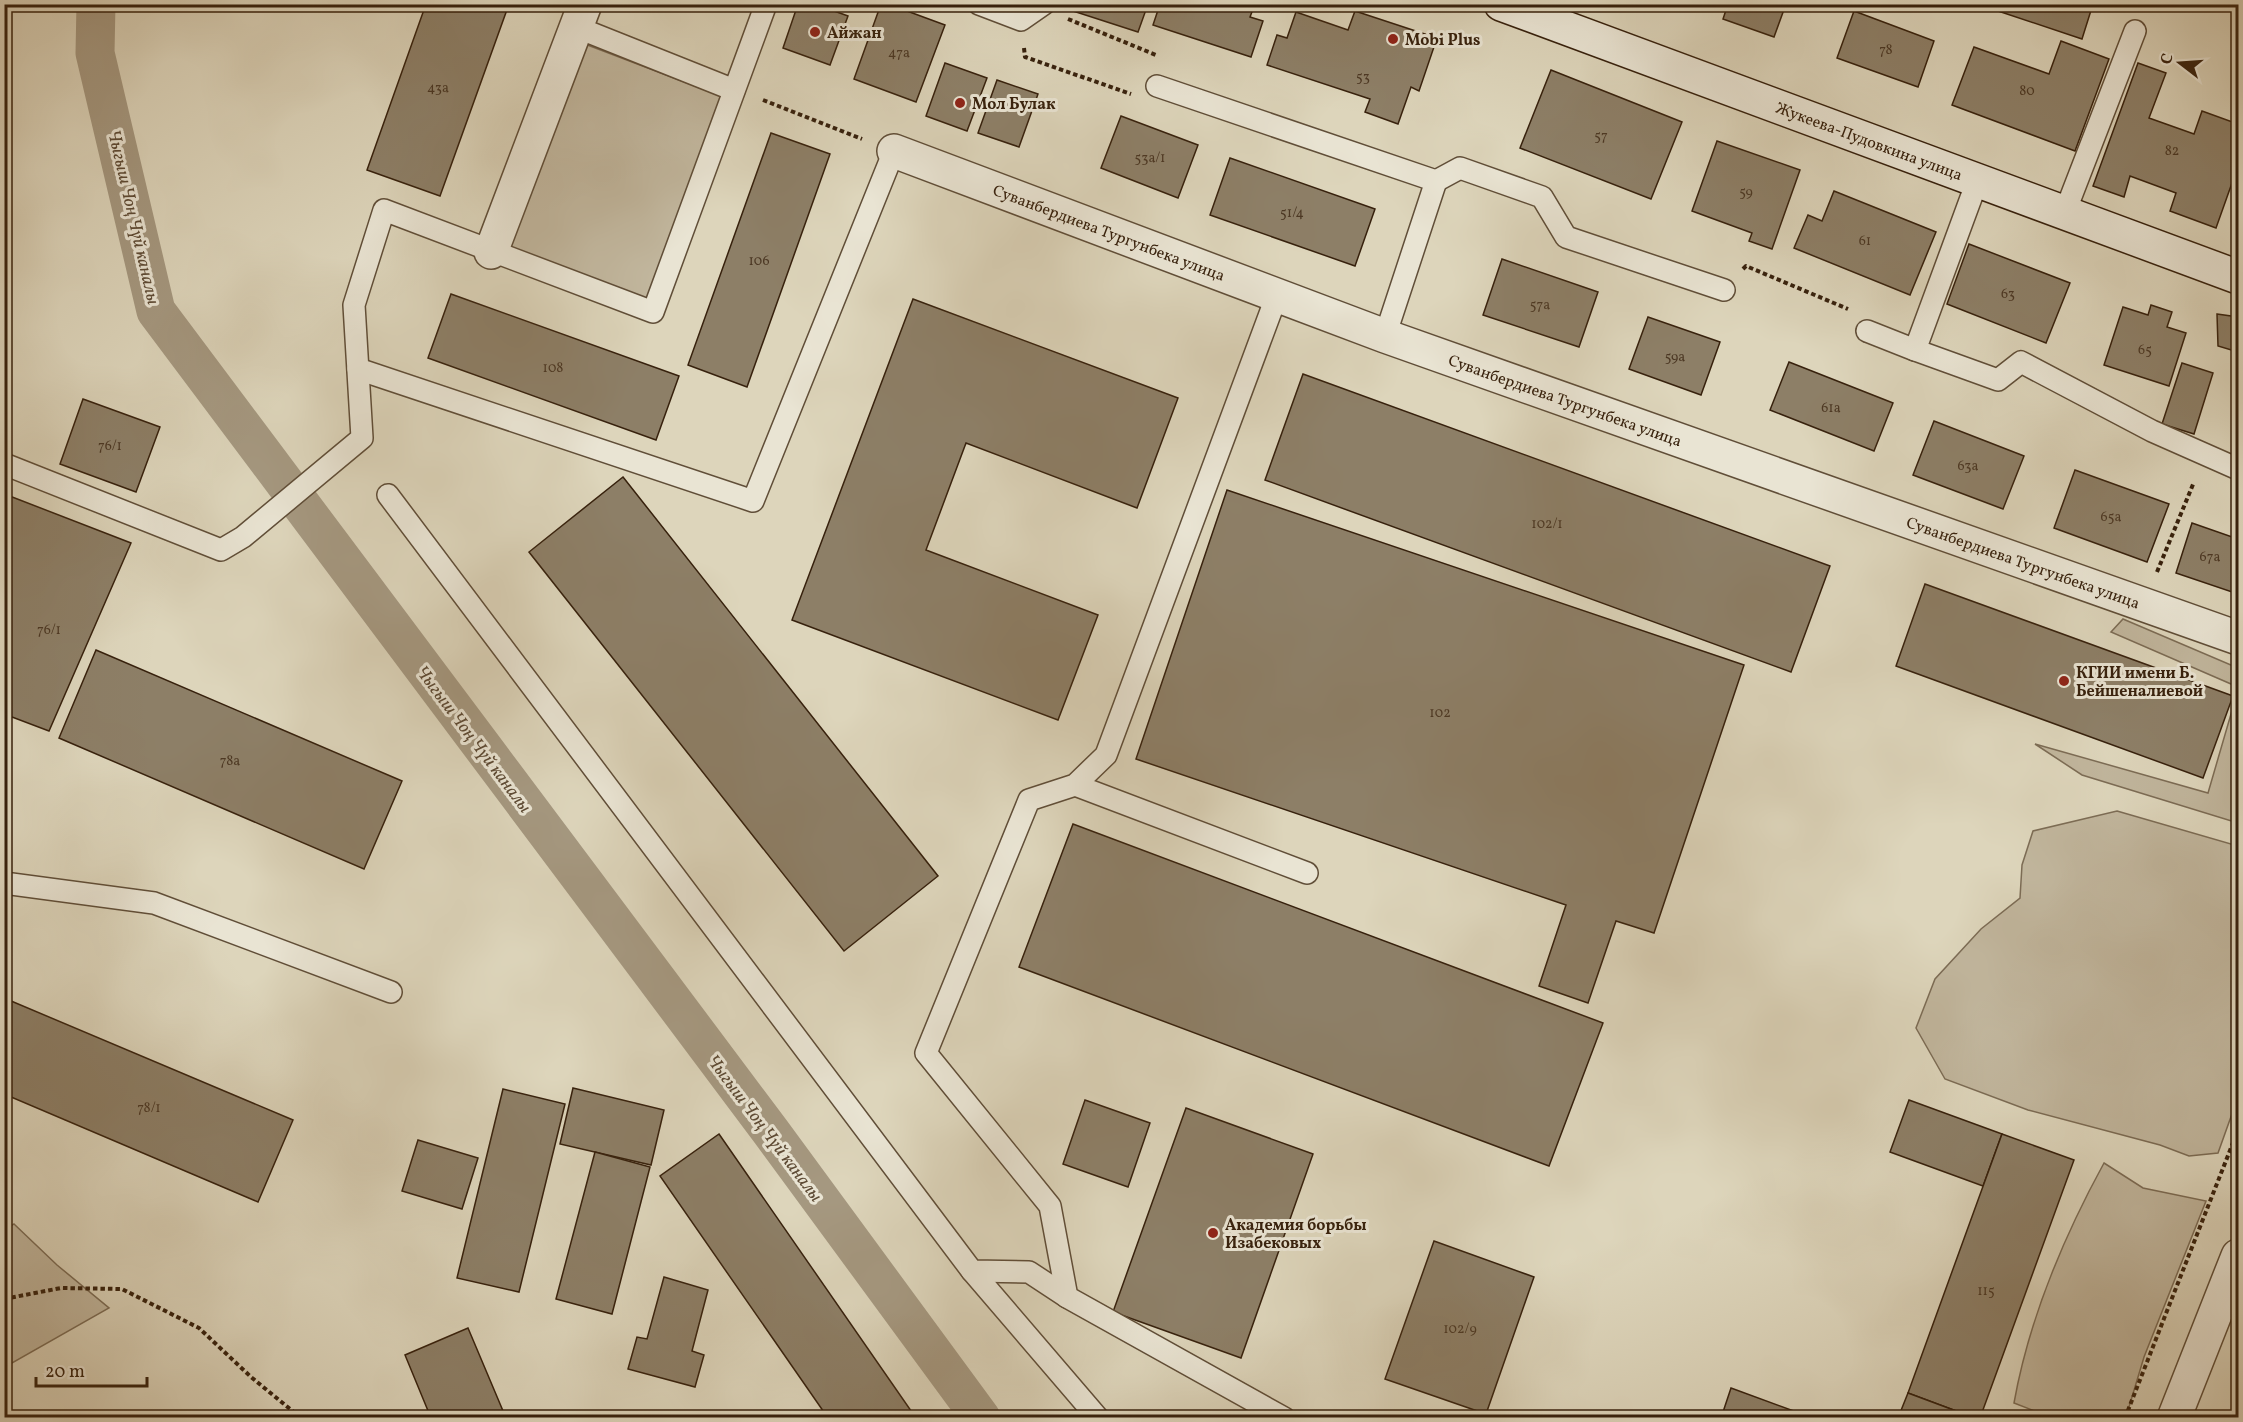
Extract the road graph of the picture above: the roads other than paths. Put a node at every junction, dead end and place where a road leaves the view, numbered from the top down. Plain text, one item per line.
1 (766, 4) edge
2 (980, 4) edge
3 (1501, 4) edge
4 (1052, 10) edge
5 (580, 16) edge
6 (2134, 31) dead end
7 (1157, 86) road end
8 (734, 90) junction
9 (894, 151) joint
10 (1978, 179) junction
11 (1436, 181) junction
12 (2065, 213) junction
13 (491, 252) junction
14 (2238, 277) edge
15 (1724, 290) road end
16 (1277, 295) junction
17 (1867, 331) road end
18 (1385, 336) junction
19 (1915, 350) junction
20 (358, 369) junction
21 (4, 464) edge
22 (2238, 469) edge
23 (388, 495) dead end
24 (2238, 638) edge
25 (1075, 785) junction
26 (1307, 873) dead end
27 (4, 883) edge
28 (392, 992) dead end
29 (2238, 1256) edge
30 (972, 1271) junction
31 (1067, 1297) junction
32 (1098, 1418) edge
33 (1284, 1418) edge
34 (2174, 1418) edge

1 - 8 lane
2 - 4 lane
3 - 10 street, Жукеева-Пудовкина улица
5 - 8 lane
5 - 13 street
6 - 12 lane
7 - 11 lane
8 - 13 lane
9 - 16 street, Суванбердиева Тургунбека улица
9 - 20 lane
10 - 12 street, Жукеева-Пудовкина улица
10 - 19 lane
11 - 15 lane
11 - 18 lane
12 - 14 street, Жукеева-Пудовкина улица
13 - 20 lane
16 - 18 street, Суванбердиева Тургунбека улица
16 - 25 lane
17 - 19 lane
18 - 24 street, Суванбердиева Тургунбека улица
19 - 22 lane
20 - 21 lane
23 - 30 lane
25 - 26 lane
25 - 31 lane
27 - 28 lane
29 - 34 street
30 - 31 lane
30 - 32 lane
31 - 33 lane

